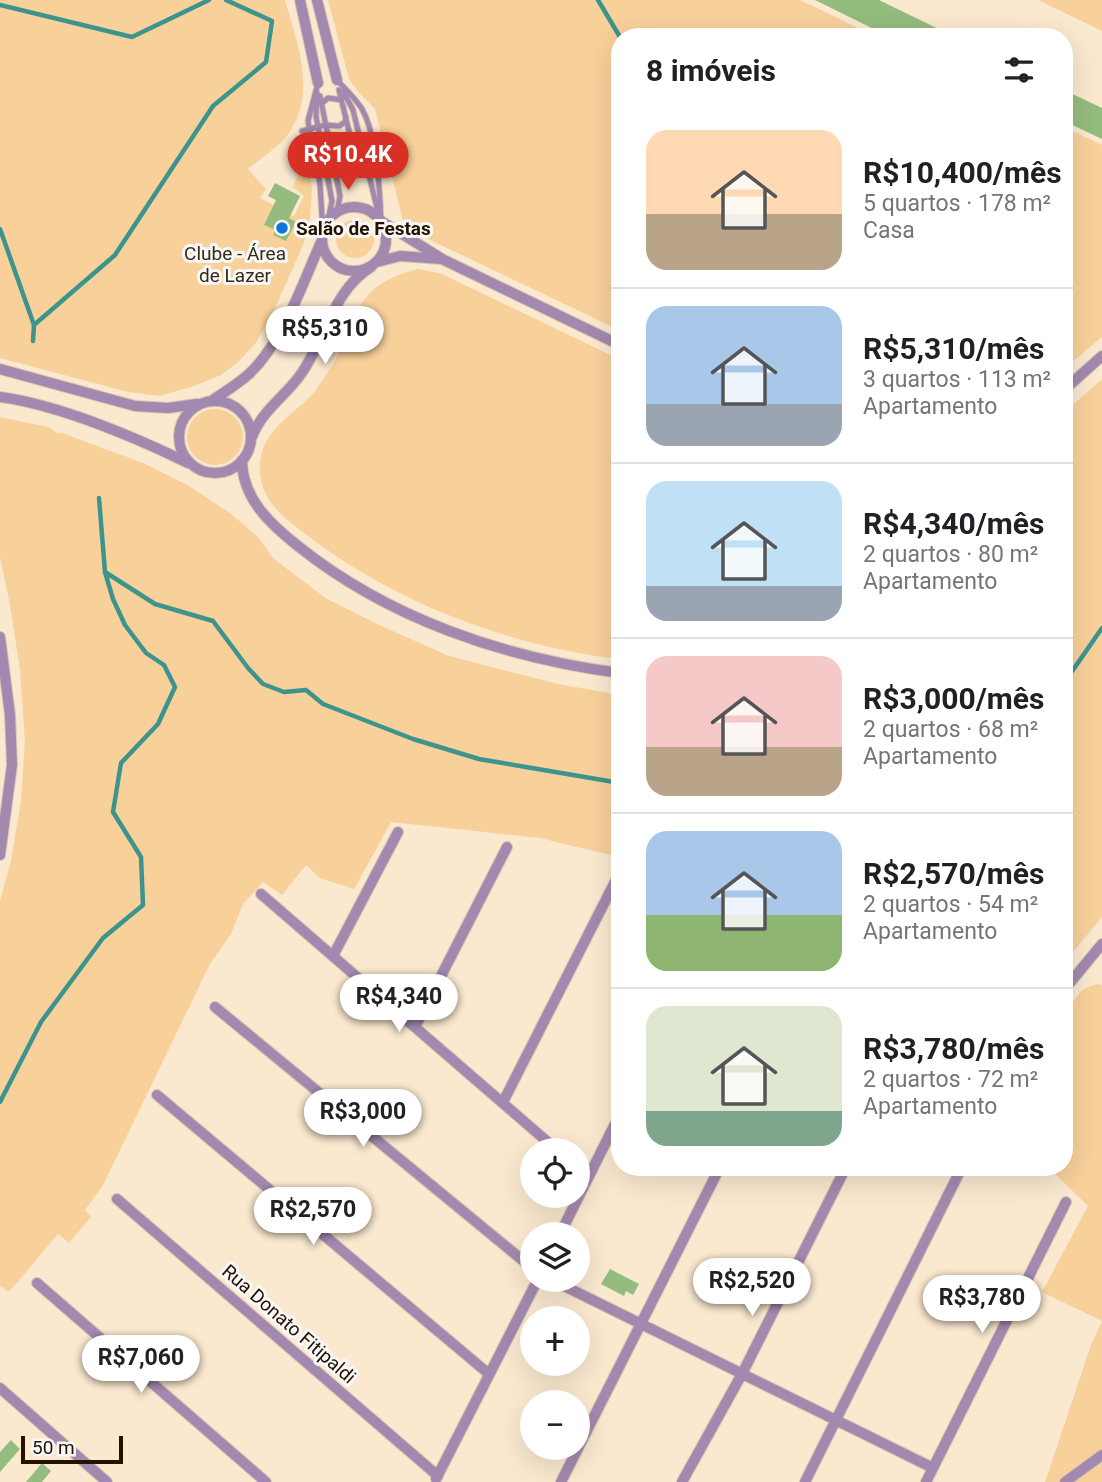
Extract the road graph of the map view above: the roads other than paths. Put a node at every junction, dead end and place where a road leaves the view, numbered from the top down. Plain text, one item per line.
1 (300, 0) edge
2 (317, 0) edge
3 (337, 80) junction
4 (318, 83) junction
5 (342, 100) junction
6 (321, 104) junction
7 (346, 117) junction
8 (309, 125) junction
9 (322, 125) junction
10 (358, 168) dead end
11 (333, 216) junction
12 (381, 221) junction
13 (323, 237) junction
14 (444, 260) junction
15 (373, 265) junction
16 (611, 341) edge
17 (1102, 356) edge
18 (0, 369) edge
19 (1073, 382) edge
20 (0, 397) edge
21 (206, 402) junction
22 (250, 443) junction
23 (242, 460) junction
24 (193, 466) junction
25 (0, 637) edge
26 (611, 672) edge
27 (398, 832) dead end
28 (507, 847) dead end
29 (0, 855) edge
30 (611, 890) edge
31 (261, 894) dead end
32 (1102, 944) edge
33 (333, 956) junction
34 (1073, 982) edge
35 (215, 1007) dead end
36 (415, 1027) junction
37 (157, 1095) dead end
38 (503, 1102) junction
39 (611, 1132) edge
40 (544, 1138) edge
41 (590, 1175) edge
42 (715, 1176) edge
43 (841, 1176) edge
44 (958, 1176) edge
45 (117, 1199) dead end
46 (1066, 1202) dead end
47 (520, 1258) edge
48 (37, 1283) dead end
49 (531, 1292) edge
50 (576, 1292) edge
51 (640, 1324) junction
52 (489, 1374) junction
53 (742, 1374) junction
54 (0, 1388) edge
55 (836, 1420) junction
56 (1102, 1455) edge
57 (933, 1468) junction
58 (436, 1479) edge
59 (107, 1482) edge
60 (266, 1482) edge
61 (561, 1482) edge
62 (682, 1482) edge
63 (805, 1482) edge
64 (926, 1482) edge
65 (1065, 1482) edge

1 - 4 street
2 - 3 street
3 - 5 lane
3 - 12 lane
3 - 12 lane
4 - 6 lane
4 - 8 lane
4 - 9 lane
5 - 6 lane
5 - 7 lane
6 - 9 lane
7 - 9 lane
7 - 10 lane
8 - 9 lane
8 - 13 lane
9 - 11 lane
9 - 11 lane
11 - 12 street
11 - 13 street
12 - 14 street
12 - 15 street
13 - 15 street
13 - 21 street
14 - 15 street
14 - 16 street
15 - 22 street
17 - 19 street
18 - 21 street
20 - 24 street
21 - 22 street
21 - 24 street
22 - 23 street
23 - 24 street
23 - 26 street
25 - 29 street
27 - 33 street
28 - 36 street
30 - 38 street
31 - 33 street
32 - 34 street
33 - 36 street
35 - 47 street
36 - 38 street
37 - 52 street
38 - 40 street
39 - 41 street
42 - 51 street
43 - 53 street
44 - 55 street
45 - 58 street, Rua Donato Fitipaldi
46 - 57 street
48 - 60 street
49 - 52 street
50 - 51 street
51 - 53 street
51 - 61 street
52 - 58 street
53 - 55 street
53 - 62 street
54 - 59 street
55 - 57 street
55 - 63 street
56 - 65 street
57 - 64 street

